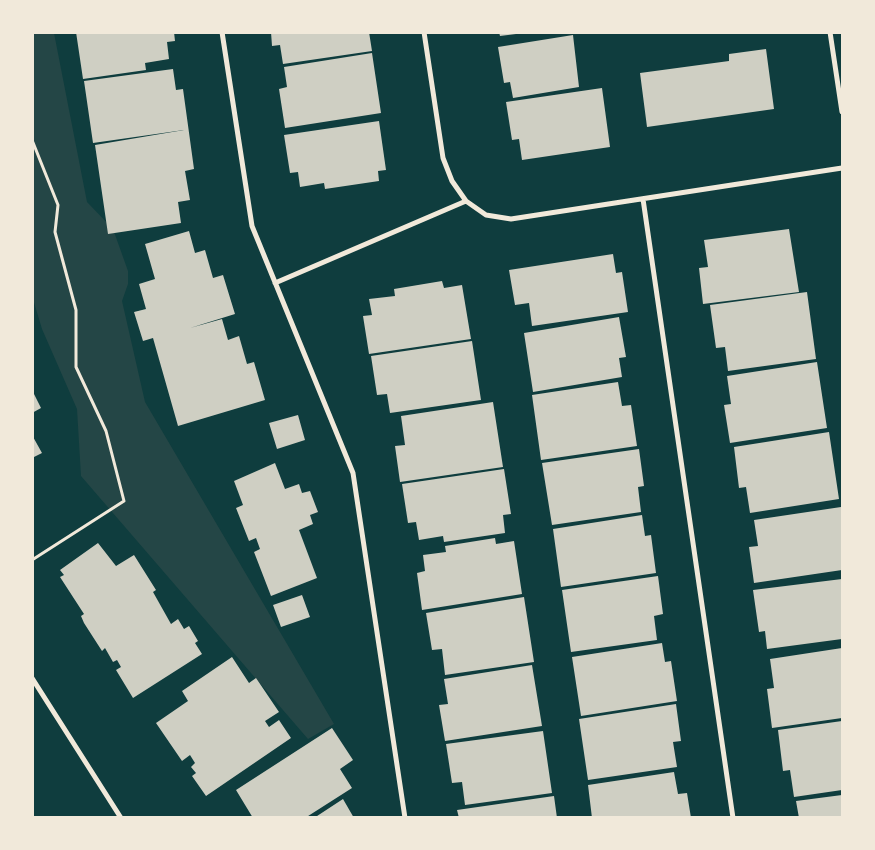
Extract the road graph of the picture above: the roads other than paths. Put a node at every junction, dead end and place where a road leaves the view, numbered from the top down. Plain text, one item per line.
1 (222, 32) edge
2 (424, 32) edge
3 (830, 32) edge
4 (842, 112) edge
5 (842, 168) edge
6 (643, 199) junction
7 (466, 201) junction
8 (275, 283) junction
9 (32, 678) edge
10 (405, 816) edge
11 (121, 818) edge
12 (733, 818) edge

1 - 8 street
2 - 7 street
3 - 4 street
5 - 6 street
6 - 7 street
6 - 12 street
7 - 8 street
8 - 10 street
9 - 11 street

